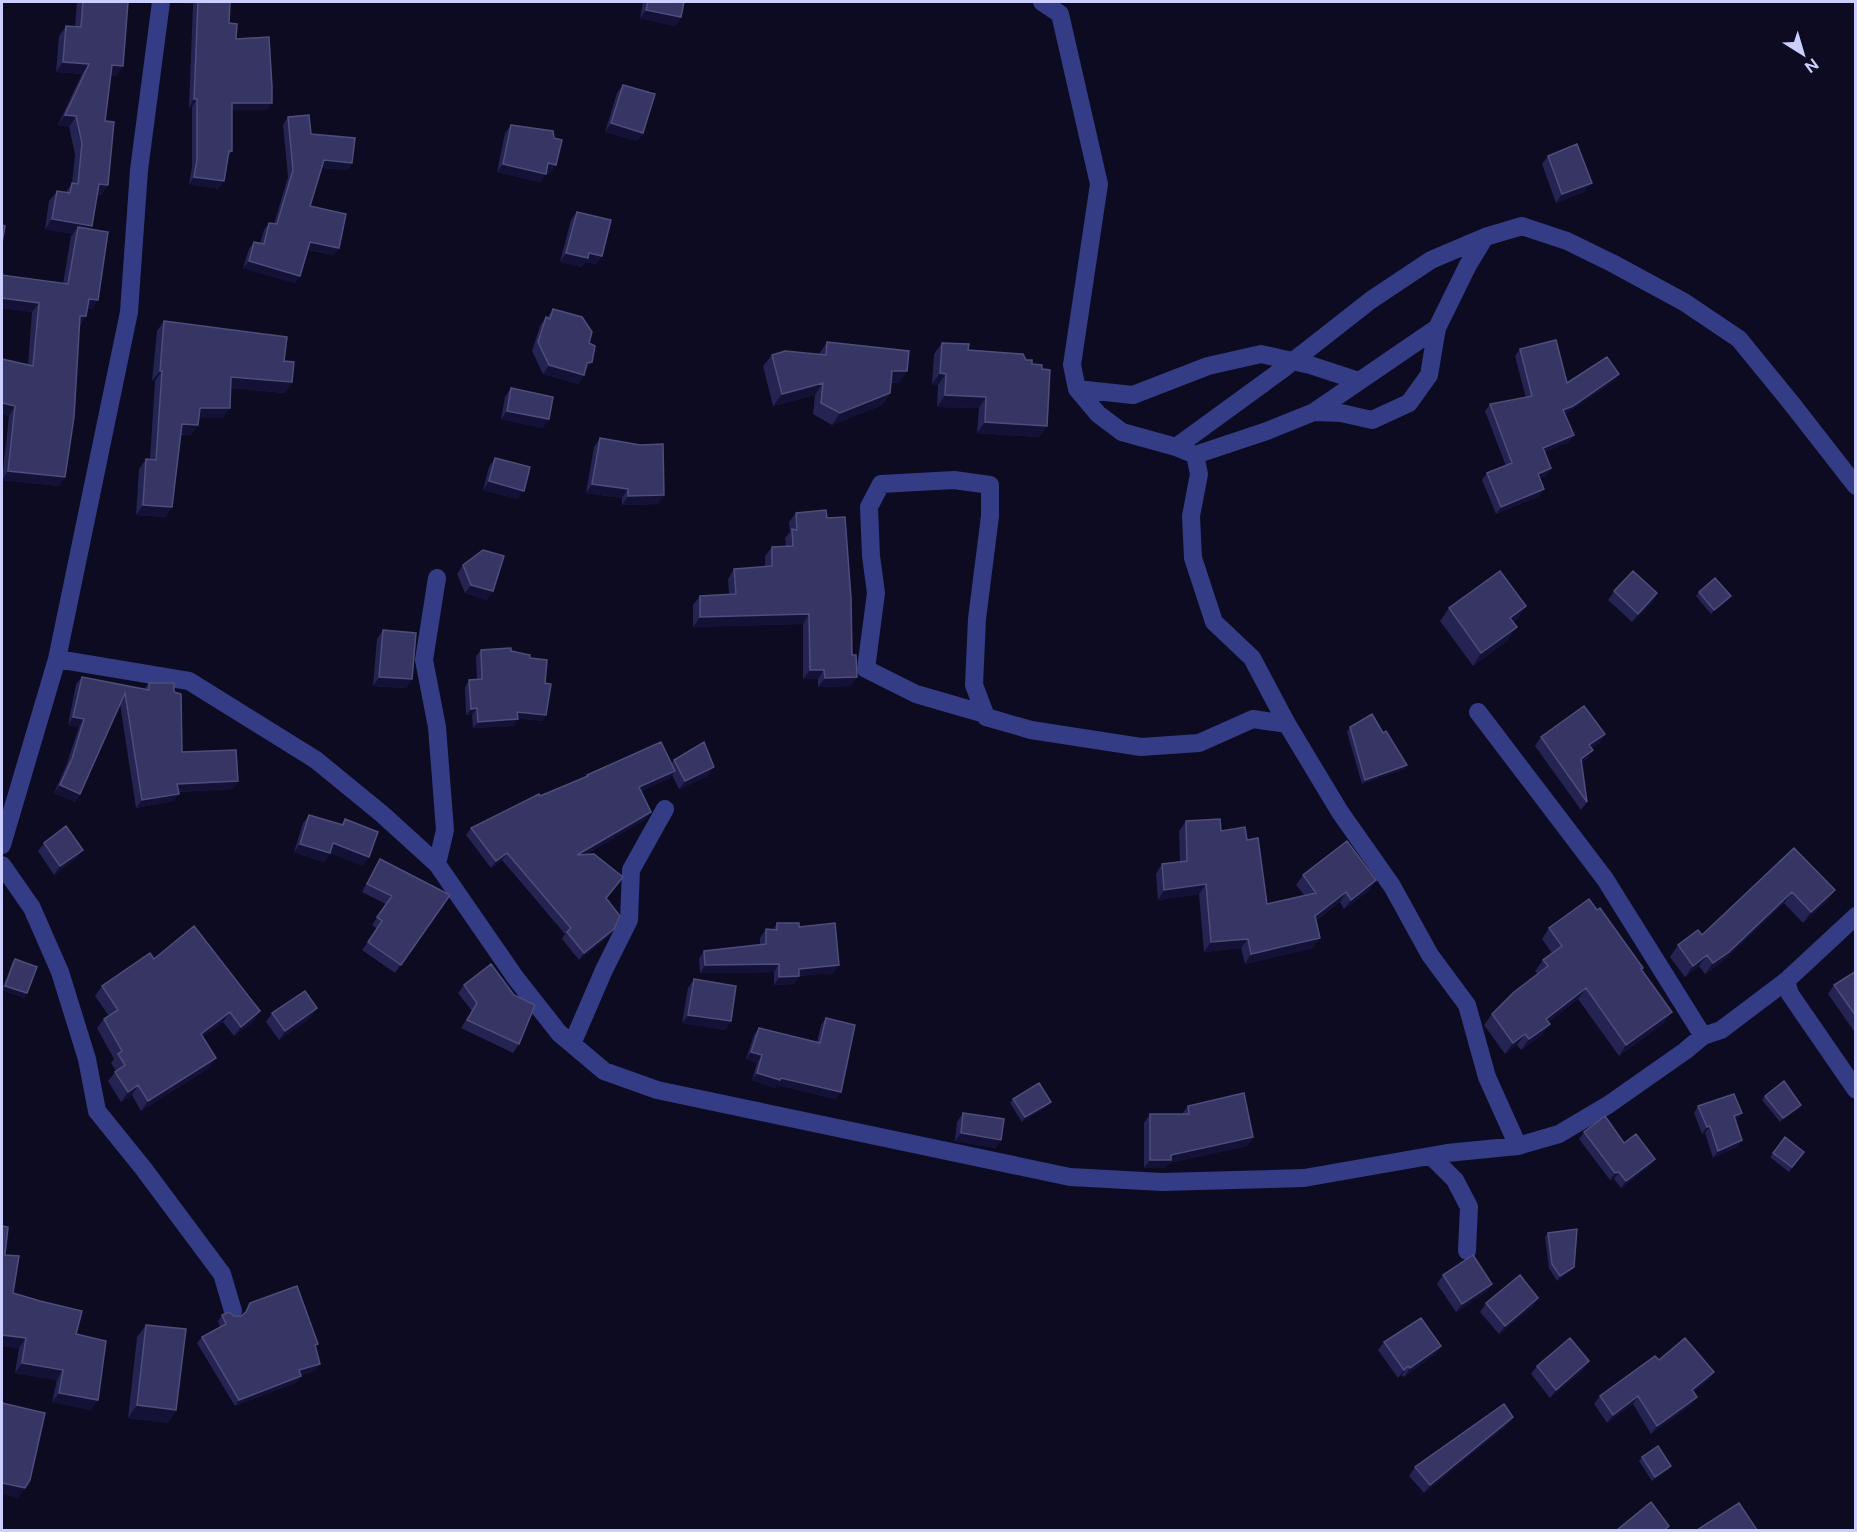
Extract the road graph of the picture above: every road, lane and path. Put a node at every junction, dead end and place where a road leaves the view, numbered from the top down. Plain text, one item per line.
1 (160, 2) edge
2 (1042, 2) edge
3 (1061, 8) edge
4 (1485, 237) junction
5 (1437, 328) junction
6 (1293, 361) junction
7 (1359, 381) junction
8 (1077, 389) junction
9 (1314, 412) junction
10 (1176, 447) junction
11 (1195, 455) junction
12 (1856, 486) edge
13 (437, 578) dead end
14 (57, 659) junction
15 (1478, 712) dead end
16 (985, 714) junction
17 (1287, 724) junction
18 (665, 809) dead end
19 (2, 845) edge
20 (437, 864) junction
21 (2, 865) edge
22 (1856, 916) edge
23 (1786, 981) junction
24 (1702, 1036) junction
25 (572, 1044) junction
26 (1856, 1090) edge
27 (1518, 1146) junction
28 (1431, 1156) junction
29 (1467, 1251) dead end
30 (233, 1311) dead end

1 - 14 street
2 - 3 street
3 - 8 street
4 - 5 street
4 - 6 street
4 - 12 street
5 - 7 street
5 - 9 street
6 - 7 street
6 - 8 street
6 - 10 street
7 - 9 street
8 - 10 street
9 - 11 street
10 - 11 street
11 - 17 street
13 - 20 street
14 - 19 street
14 - 20 street
15 - 24 street
16 - 16 street
16 - 17 street
17 - 27 street
18 - 25 street
20 - 25 street
21 - 30 street
22 - 23 street
23 - 24 street
23 - 26 street
24 - 27 street
25 - 28 street
27 - 28 street
28 - 29 street

